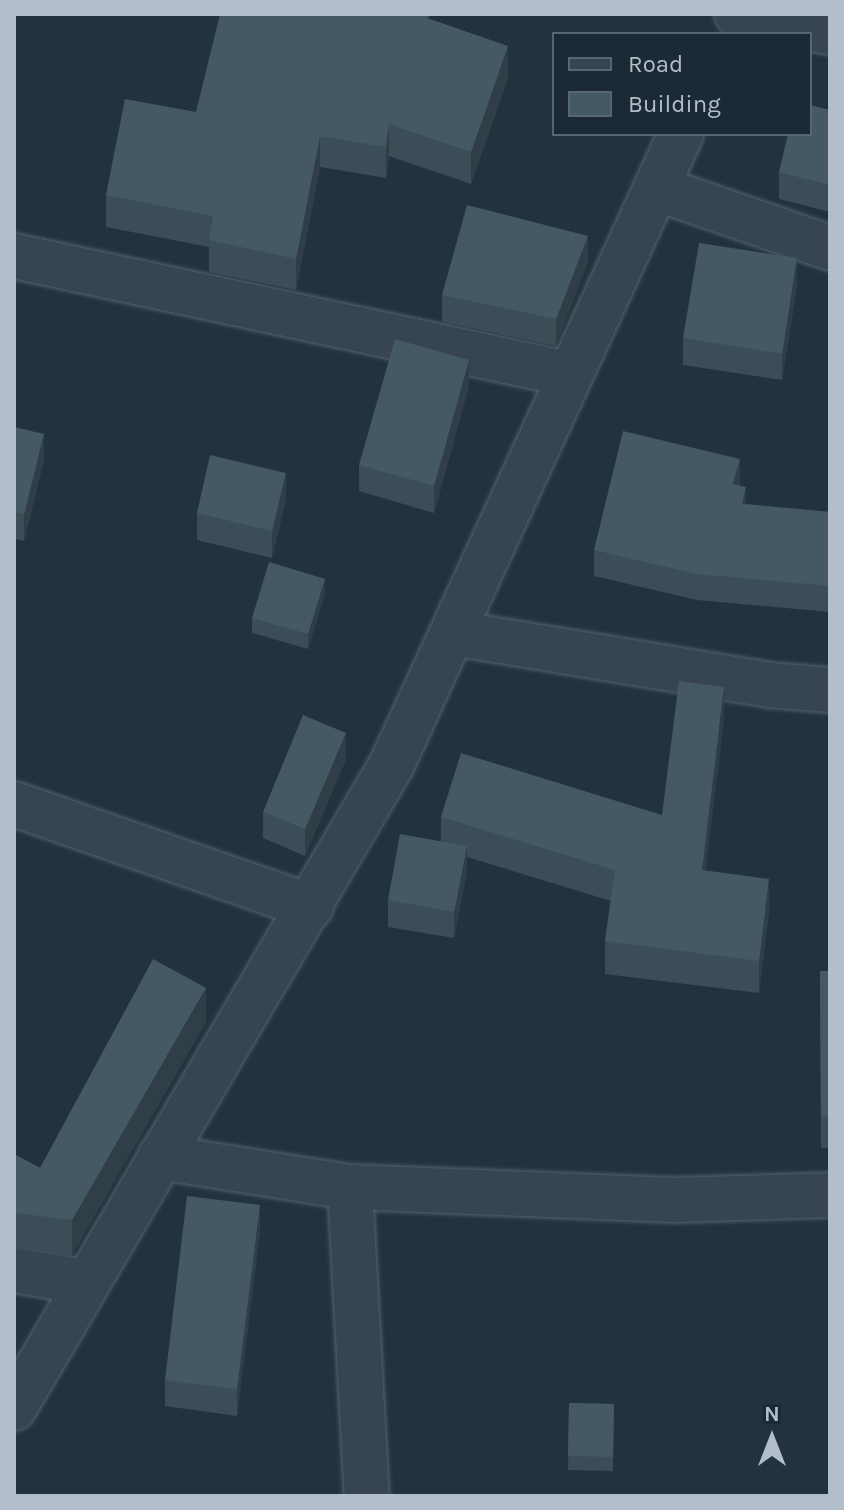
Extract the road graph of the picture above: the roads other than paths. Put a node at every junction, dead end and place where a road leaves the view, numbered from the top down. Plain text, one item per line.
1 (737, 14) edge
2 (728, 32) edge
3 (830, 32) edge
4 (680, 136) edge
5 (656, 188) junction
6 (830, 248) edge
7 (14, 256) edge
8 (568, 374) junction
9 (453, 633) junction
10 (830, 690) edge
11 (14, 804) edge
12 (311, 907) junction
13 (160, 1157) junction
14 (350, 1187) junction
15 (830, 1195) edge
16 (14, 1270) edge
17 (84, 1282) junction
18 (14, 1408) edge
19 (367, 1496) edge

1 - 2 street
1 - 3 street
4 - 5 street
5 - 6 street
5 - 8 street
7 - 8 street
8 - 9 street
9 - 10 street
9 - 12 street
11 - 12 street
12 - 13 street
13 - 14 street
13 - 17 street
14 - 15 street
14 - 19 street
16 - 17 street
17 - 18 street

